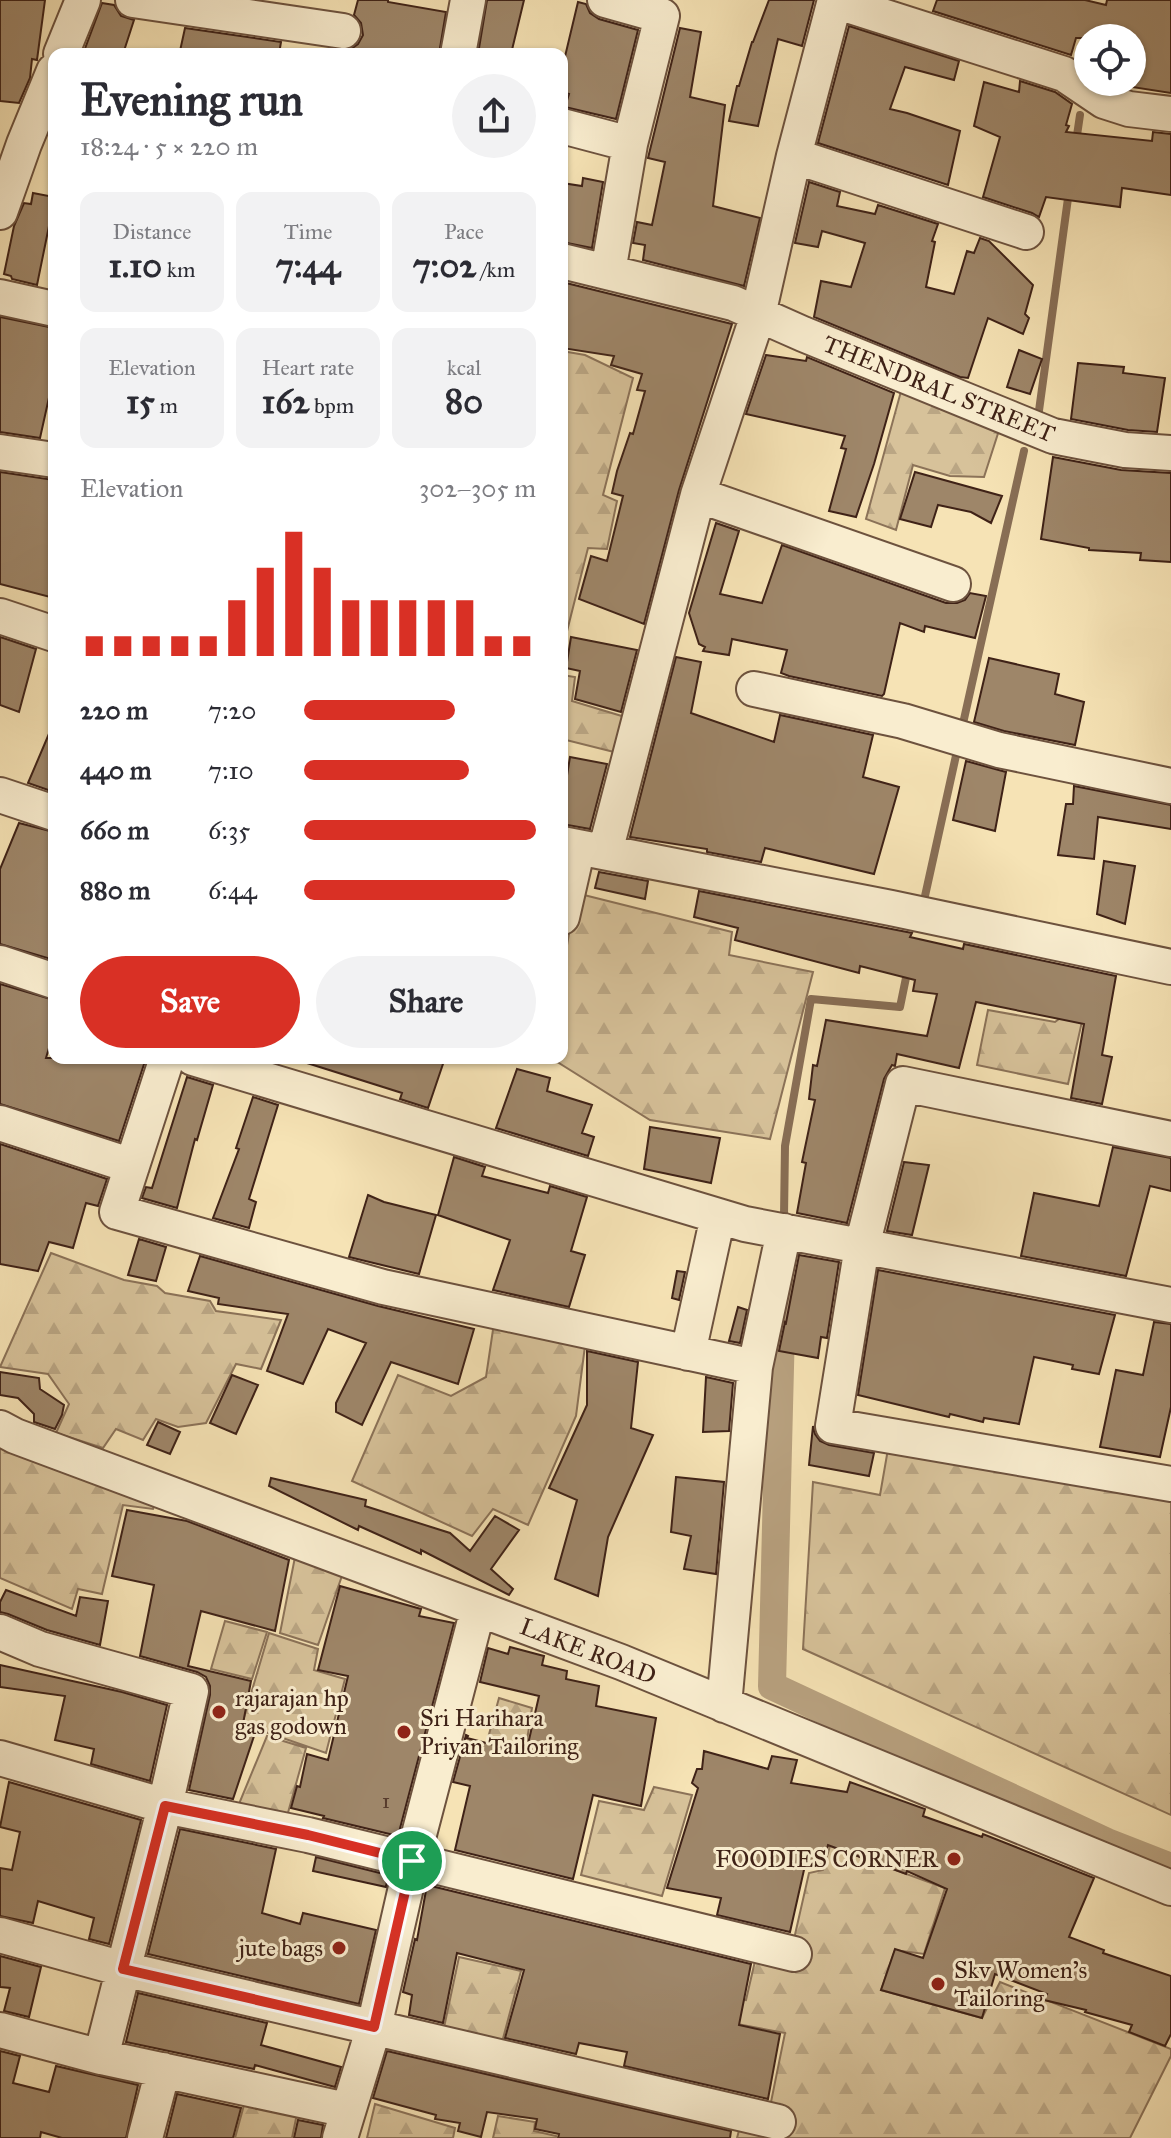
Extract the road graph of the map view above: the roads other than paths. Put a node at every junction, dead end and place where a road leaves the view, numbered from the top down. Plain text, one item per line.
1 (83, 0) edge
2 (133, 0) edge
3 (468, 0) edge
4 (605, 0) edge
5 (835, 1) edge
6 (343, 28) edge
7 (63, 48) edge
8 (459, 48) edge
9 (48, 102) edge
10 (1171, 114) edge
11 (568, 128) edge
12 (630, 144) junction
13 (39, 148) edge
14 (794, 156) junction
15 (0, 212) edge
16 (1026, 232) dead end
17 (568, 262) edge
18 (608, 272) junction
19 (0, 297) edge
20 (48, 308) edge
21 (758, 315) junction
22 (0, 452) edge
23 (1171, 453) edge
24 (48, 459) edge
25 (698, 495) junction
26 (953, 584) dead end
27 (0, 616) edge
28 (48, 632) edge
29 (754, 689) dead end
30 (1171, 786) edge
31 (0, 795) edge
32 (48, 811) edge
33 (582, 848) edge
34 (568, 896) edge
35 (0, 963) edge
36 (1171, 967) edge
37 (48, 979) edge
38 (165, 1064) edge
39 (213, 1064) edge
40 (0, 1123) edge
41 (1171, 1139) edge
42 (132, 1166) junction
43 (718, 1216) junction
44 (784, 1231) junction
45 (862, 1246) junction
46 (1171, 1305) edge
47 (688, 1353) junction
48 (755, 1367) junction
49 (0, 1428) edge
50 (1171, 1484) edge
51 (478, 1609) junction
52 (0, 1632) edge
53 (724, 1705) junction
54 (0, 1758) edge
55 (165, 1806) junction
56 (412, 1861) junction
57 (1171, 1888) edge
58 (0, 1935) edge
59 (794, 1954) dead end
60 (123, 1969) junction
61 (374, 2027) junction
62 (0, 2030) edge
63 (101, 2057) junction
64 (163, 2070) junction
65 (778, 2122) dead end
66 (344, 2124) edge
67 (145, 2138) edge

1 - 7 street
2 - 6 street
3 - 8 street
4 - 12 street
5 - 10 street
5 - 14 street
9 - 13 street
11 - 12 street
12 - 18 street
13 - 15 street
14 - 16 street
14 - 21 street
17 - 18 street, THENDRAL STREET
18 - 21 street, THENDRAL STREET
19 - 20 street
21 - 23 street, THENDRAL STREET
21 - 25 street
22 - 24 street
25 - 26 street
25 - 33 street
27 - 28 street
29 - 30 street
31 - 32 street
33 - 34 street
33 - 36 street
35 - 37 street
38 - 42 street
39 - 43 street
40 - 42 street
41 - 45 street
42 - 47 street
43 - 44 street
43 - 47 street
44 - 45 street
44 - 48 street
45 - 46 street
45 - 50 street
47 - 48 street
48 - 53 street
49 - 51 street, LAKE ROAD
51 - 53 street, LAKE ROAD
51 - 56 street
52 - 55 street
53 - 57 street, LAKE ROAD
54 - 55 street
55 - 56 street
55 - 60 street
56 - 59 street
56 - 61 street
58 - 60 street
60 - 61 street
60 - 63 street
61 - 65 street
61 - 66 street
62 - 63 street
63 - 64 street
64 - 66 street
64 - 67 street

